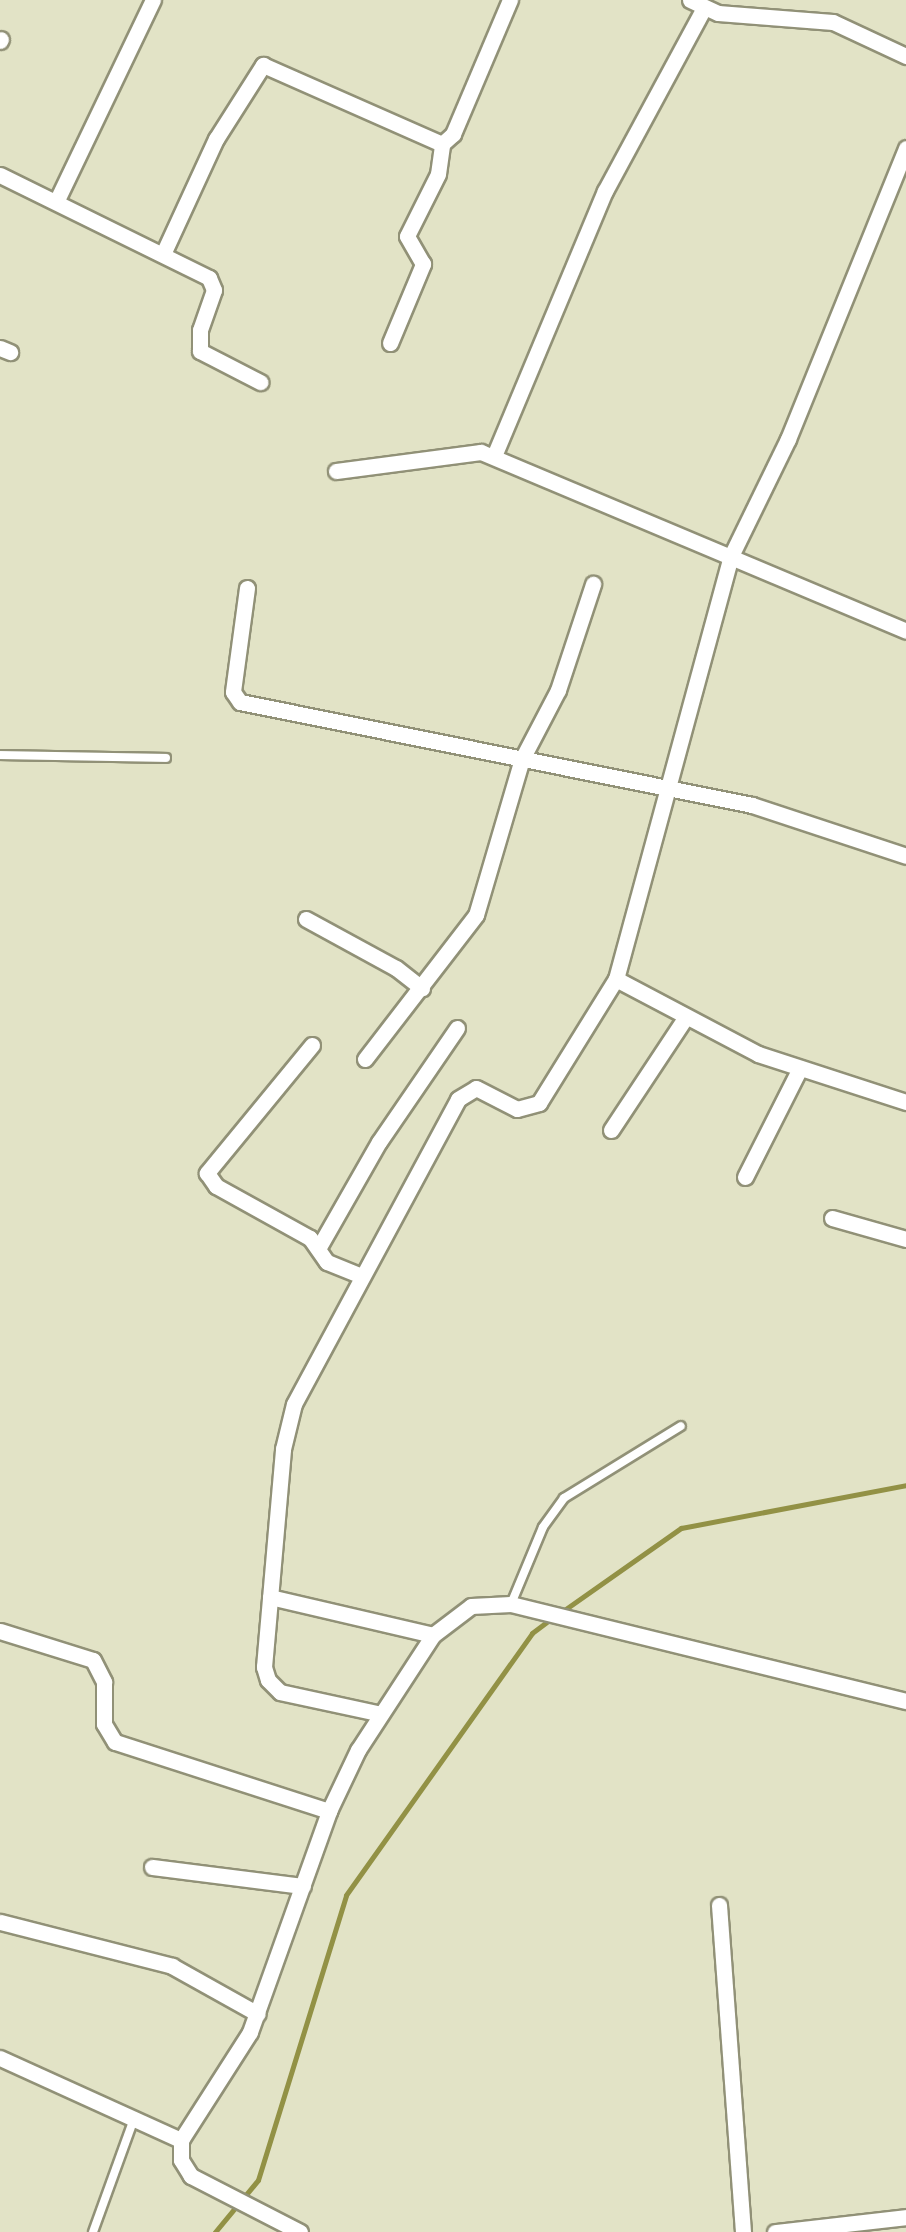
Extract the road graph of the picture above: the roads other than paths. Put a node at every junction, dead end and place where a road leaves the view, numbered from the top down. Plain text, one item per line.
1 (153, 0) edge
2 (510, 0) edge
3 (690, 0) edge
4 (704, 9) junction
5 (906, 56) edge
6 (442, 144) junction
7 (906, 148) edge
8 (0, 175) edge
9 (57, 200) junction
10 (163, 254) junction
11 (390, 343) dead end
12 (260, 382) dead end
13 (494, 456) junction
14 (336, 471) dead end
15 (730, 558) junction
16 (593, 584) dead end
17 (247, 588) dead end
18 (906, 631) edge
19 (0, 755) edge
20 (166, 758) dead end
21 (522, 759) junction
22 (667, 788) junction
23 (906, 856) edge
24 (306, 919) dead end
25 (616, 979) junction
26 (422, 988) junction
27 (685, 1017) junction
28 (457, 1028) dead end
29 (312, 1045) dead end
30 (365, 1059) dead end
31 (800, 1068) junction
32 (906, 1102) edge
33 (611, 1130) dead end
34 (745, 1177) dead end
35 (832, 1218) dead end
36 (906, 1239) edge
37 (319, 1247) junction
38 (361, 1276) junction
39 (681, 1426) dead end
40 (270, 1597) junction
41 (511, 1604) junction
42 (0, 1631) edge
43 (433, 1635) junction
44 (906, 1701) edge
45 (377, 1713) junction
46 (329, 1811) junction
47 (152, 1867) dead end
48 (303, 1886) junction
49 (719, 1905) dead end
50 (0, 1922) edge
51 (258, 2014) junction
52 (0, 2058) edge
53 (134, 2119) junction
54 (181, 2140) junction
55 (906, 2217) edge
56 (93, 2232) edge
57 (300, 2232) edge
58 (743, 2232) edge
59 (775, 2232) edge

1 - 9 street
2 - 6 street
3 - 4 street
4 - 5 street
4 - 13 street
6 - 10 street
6 - 11 street
7 - 15 street
8 - 9 street
9 - 10 street
10 - 12 street
13 - 14 street
13 - 15 street
15 - 18 street
15 - 22 street
16 - 21 street
17 - 21 street
19 - 20 lane
21 - 22 street
21 - 26 street
22 - 23 street
22 - 25 street
24 - 26 street
25 - 27 street
25 - 38 street
26 - 30 street
27 - 31 street
27 - 33 street
28 - 37 street
29 - 37 street
31 - 32 street
31 - 34 street
35 - 36 street
37 - 38 street
38 - 40 street
39 - 41 lane
40 - 43 street
40 - 45 street
41 - 43 street
41 - 44 street
42 - 46 street
43 - 45 street
45 - 46 street
46 - 48 street
47 - 48 street
48 - 51 street
49 - 58 street
50 - 51 street
51 - 54 street
52 - 53 street
53 - 54 street
53 - 56 lane
54 - 57 street
55 - 59 street

